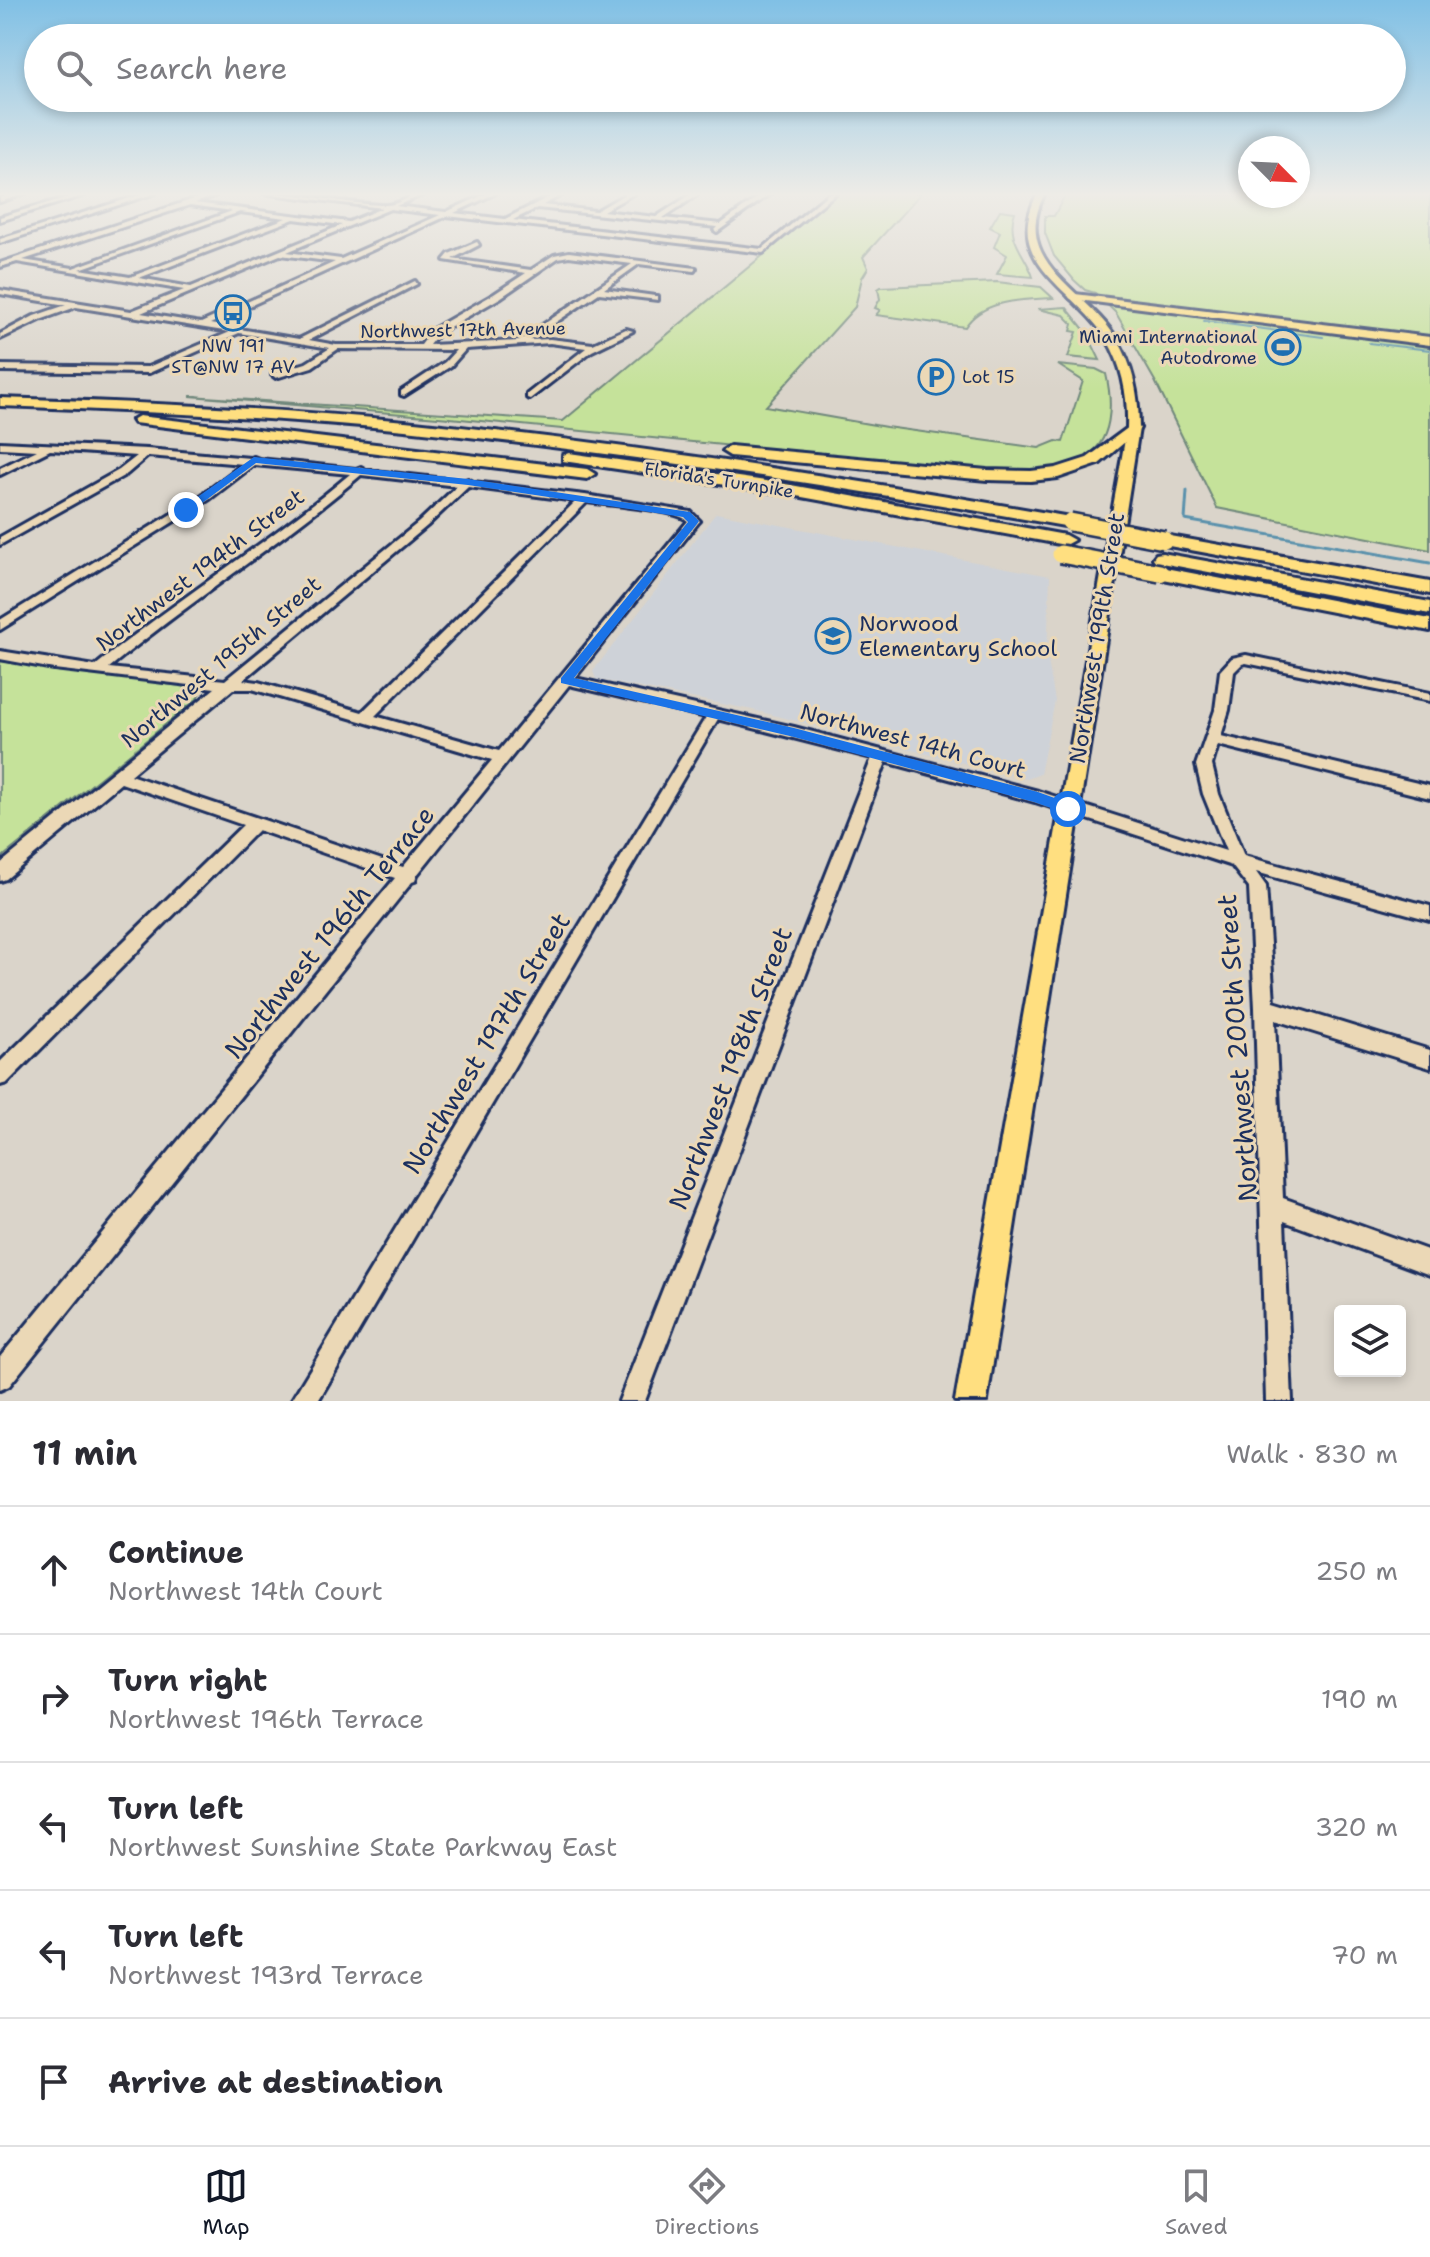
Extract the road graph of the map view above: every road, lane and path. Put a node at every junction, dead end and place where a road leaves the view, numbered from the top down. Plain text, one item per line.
1 (20, 258) edge
2 (105, 258) edge
3 (185, 258) edge
4 (267, 258) edge
5 (317, 258) edge
6 (350, 258) edge
7 (447, 258) edge
8 (552, 258) edge
9 (602, 258) edge
10 (1041, 258) edge
11 (15, 260) junction
12 (342, 262) junction
13 (637, 263) junction
14 (0, 265) edge
15 (694, 269) dead end
16 (72, 270) junction
17 (530, 272) junction
18 (131, 279) junction
19 (415, 283) dead end
20 (193, 289) junction
21 (596, 290) junction
22 (0, 292) edge
23 (1075, 297) junction
24 (655, 298) dead end
25 (74, 305) junction
26 (131, 314) junction
27 (200, 326) junction
28 (629, 331) dead end
29 (236, 332) junction
30 (0, 337) edge
31 (523, 341) junction
32 (1430, 341) edge
33 (299, 342) junction
34 (464, 346) junction
35 (336, 347) junction
36 (596, 347) junction
37 (423, 348) junction
38 (0, 368) edge
39 (276, 375) dead end
40 (404, 393) dead end
41 (530, 396) dead end
42 (0, 402) edge
43 (0, 416) edge
44 (1133, 428) junction
45 (548, 440) junction
46 (0, 445) edge
47 (50, 447) junction
48 (147, 452) junction
49 (254, 460) junction
50 (361, 470) junction
51 (0, 472) edge
52 (468, 482) junction
53 (585, 498) junction
54 (1065, 539) junction
55 (0, 542) edge
56 (1162, 557) junction
57 (1430, 588) edge
58 (1430, 608) edge
59 (1430, 625) edge
60 (0, 626) edge
61 (0, 655) edge
62 (98, 670) junction
63 (566, 680) junction
64 (230, 685) junction
65 (1430, 697) edge
66 (715, 713) junction
67 (364, 718) junction
68 (1212, 739) junction
69 (881, 755) junction
70 (504, 758) junction
71 (118, 776) junction
72 (1430, 792) edge
73 (1068, 809) junction
74 (256, 822) junction
75 (1238, 861) junction
76 (0, 874) edge
77 (409, 876) junction
78 (1430, 913) edge
79 (1265, 1008) junction
80 (1430, 1059) edge
81 (0, 1076) edge
82 (1273, 1206) junction
83 (1430, 1263) edge
84 (0, 1377) edge
85 (304, 1401) edge
86 (632, 1401) edge
87 (971, 1401) edge
88 (1279, 1401) edge

1 - 11 street
2 - 16 street
3 - 18 street
4 - 20 street
5 - 12 street
6 - 12 street
7 - 17 street
8 - 17 street
9 - 13 street
10 - 23 main road, Northwest 199th Street
11 - 14 street
11 - 16 street
12 - 27 street
13 - 15 street
13 - 21 street
16 - 18 street
17 - 37 street
18 - 20 street
19 - 33 street
20 - 26 street
21 - 24 street
21 - 31 street
22 - 25 street, Northwest 17th Avenue
23 - 32 highway
23 - 44 main road, Northwest 199th Street
25 - 26 street, Northwest 17th Avenue
25 - 30 street
26 - 27 street, Northwest 17th Avenue
27 - 29 street, Northwest 17th Avenue
28 - 36 street
29 - 33 street, Northwest 17th Avenue
29 - 38 street
31 - 34 street, Northwest 17th Avenue
31 - 36 street, Northwest 17th Avenue
33 - 35 street, Northwest 17th Avenue
34 - 37 street, Northwest 17th Avenue
34 - 40 street
35 - 37 street, Northwest 17th Avenue
35 - 39 street
36 - 41 street
42 - 45 highway, Florida's Turnpike
43 - 54 highway
44 - 45 highway
44 - 73 main road, Northwest 199th Street
45 - 54 highway, Florida's Turnpike
46 - 47 street
47 - 48 street
47 - 51 street
48 - 49 street
48 - 55 street
49 - 50 street
49 - 60 street
50 - 52 street
50 - 62 street, Northwest 194th Street
52 - 53 street
52 - 64 street, Northwest 195th Street
53 - 63 street, Northwest 196th Terrace
53 - 67 street
54 - 56 highway, bridge
54 - 56 highway, Florida's Turnpike, bridge
56 - 57 highway, Florida's Turnpike
56 - 58 highway, Florida's Turnpike
56 - 59 highway
61 - 62 street
62 - 64 street
63 - 66 street, Northwest 14th Court
63 - 70 street, Northwest 196th Terrace
64 - 67 street
64 - 71 street, Northwest 195th Street
65 - 68 street, Northwest 200th Street
66 - 69 street, Northwest 14th Court
66 - 85 street, Northwest 197th Street
67 - 70 street
68 - 72 street
68 - 75 street, Northwest 200th Street
69 - 73 street, Northwest 14th Court
69 - 86 street, Northwest 198th Street
70 - 77 street, Northwest 196th Terrace
71 - 74 street
71 - 76 street, Northwest 195th Street
73 - 75 street, Northwest 14th Court
73 - 87 main road, Northwest 199th Street
74 - 77 street
74 - 81 street
75 - 78 street, Northwest 14th Court
75 - 79 street, Northwest 200th Street
77 - 84 street, Northwest 196th Terrace
79 - 80 street
79 - 82 street, Northwest 200th Street
82 - 83 street
82 - 88 street, Northwest 200th Street

